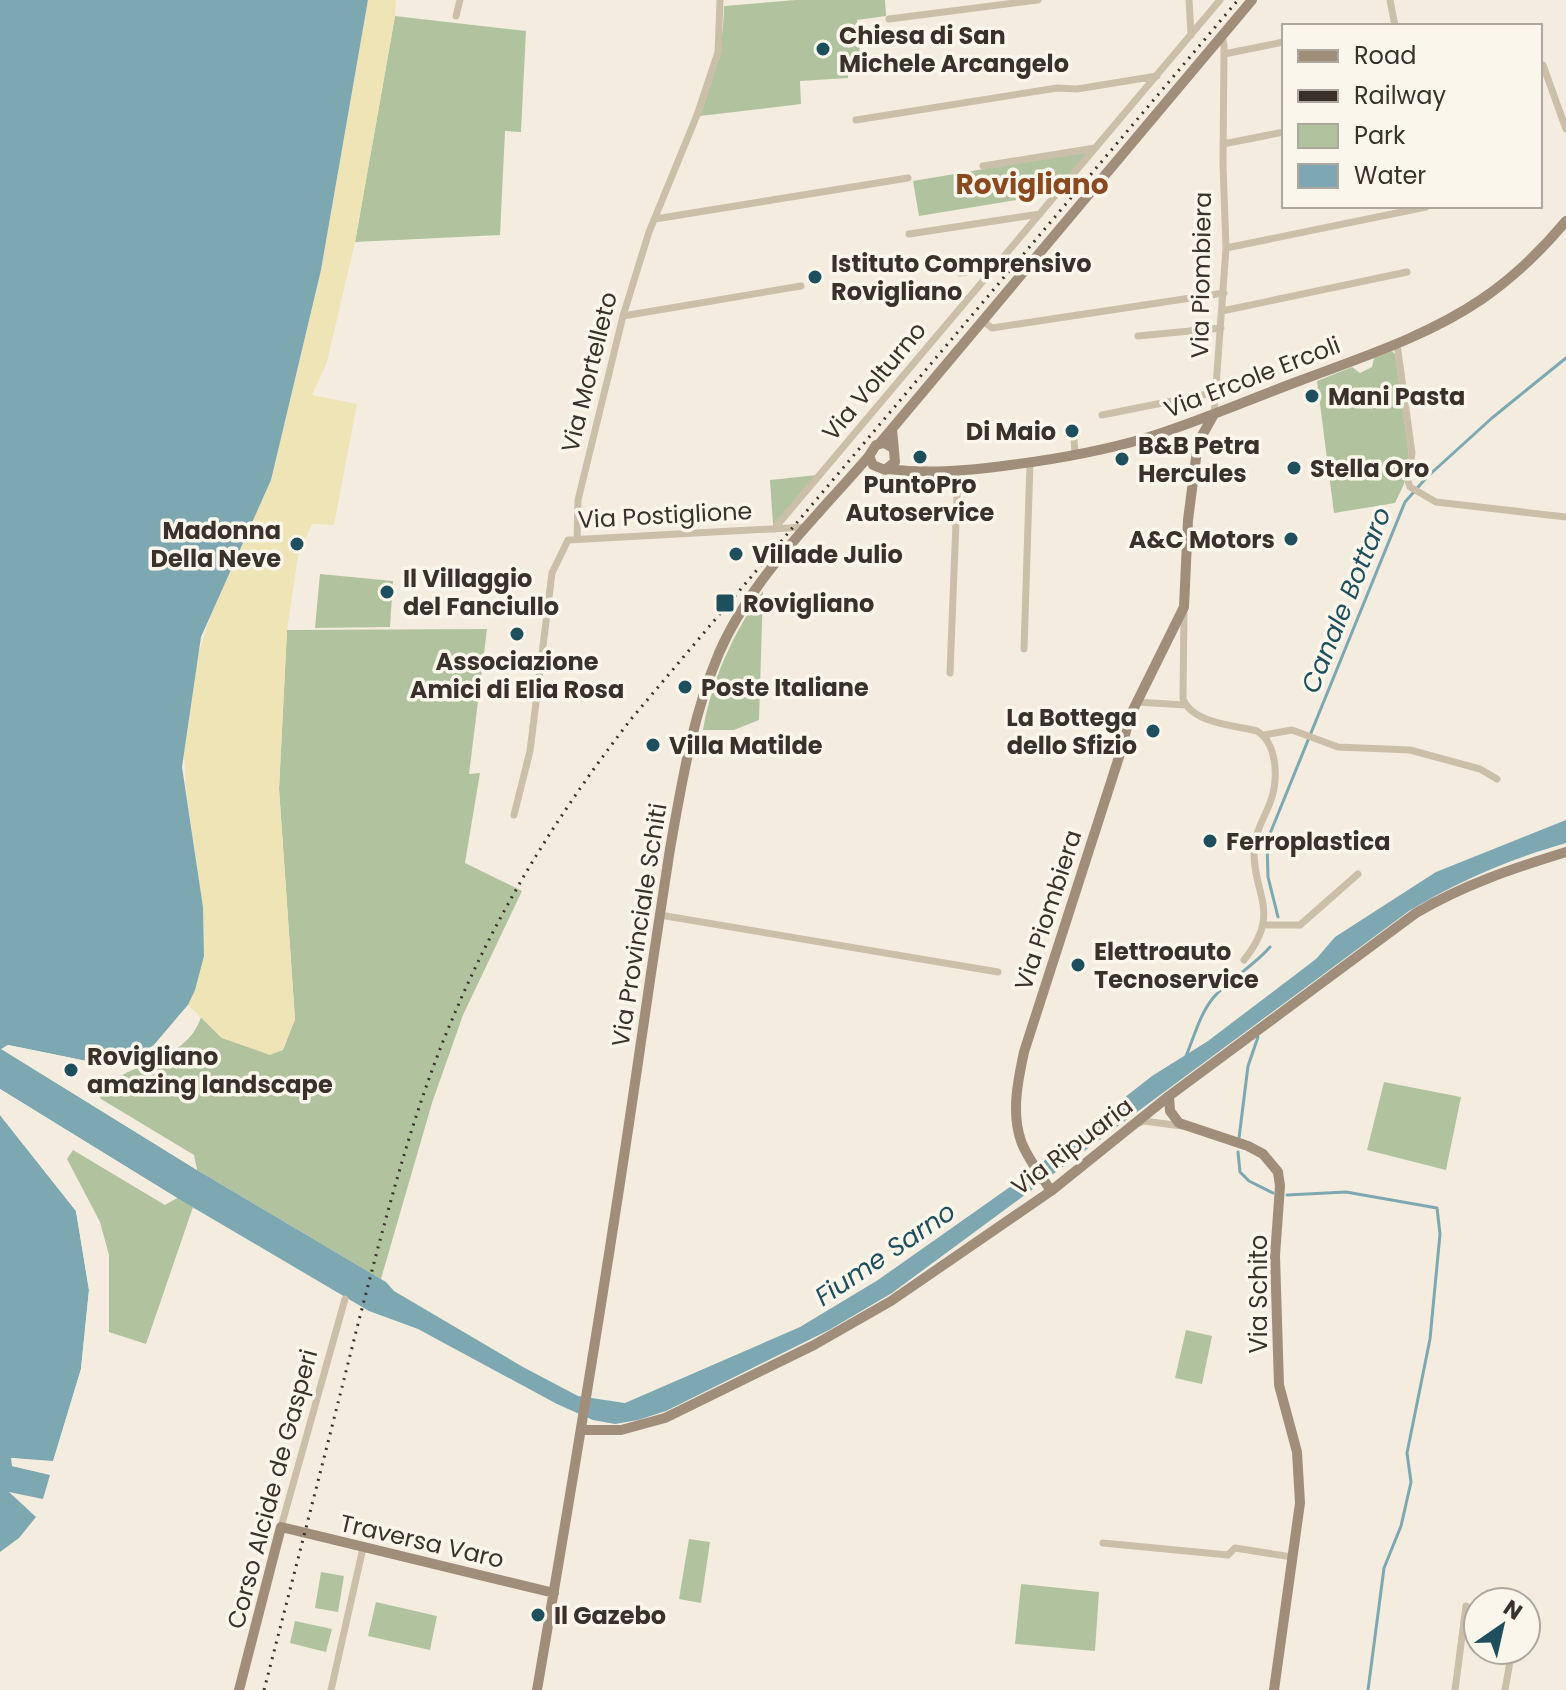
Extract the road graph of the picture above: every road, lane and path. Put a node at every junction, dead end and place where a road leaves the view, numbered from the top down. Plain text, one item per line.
1 (460, 0) edge
2 (720, 0) edge
3 (1038, 0) edge
4 (1189, 0) edge
5 (1220, 0) edge
6 (1252, 0) edge
7 (1390, 0) edge
8 (456, 16) dead end
9 (889, 19) dead end
10 (1395, 24) edge
11 (1191, 35) junction
12 (1222, 36) junction
13 (1282, 42) edge
14 (1224, 54) junction
15 (1543, 65) dead end
16 (1157, 76) junction
17 (856, 120) dead end
18 (1566, 129) edge
19 (1282, 132) edge
20 (1223, 144) junction
21 (1096, 148) junction
22 (983, 166) dead end
23 (908, 178) dead end
24 (1421, 208) edge
25 (1040, 214) junction
26 (655, 219) junction
27 (1566, 221) edge
28 (909, 234) dead end
29 (1226, 248) junction
30 (996, 267) junction
31 (1407, 272) dead end
32 (960, 273) dead end
33 (801, 286) dead end
34 (1224, 293) junction
35 (1222, 311) junction
36 (623, 316) junction
37 (983, 321) junction
38 (1221, 328) junction
39 (1138, 336) dead end
40 (1397, 344) junction
41 (1217, 392) junction
42 (1214, 414) junction
43 (1102, 415) dead end
44 (892, 429) junction
45 (1074, 439) dead end
46 (880, 443) junction
47 (895, 451) junction
48 (1075, 454) junction
49 (869, 456) junction
50 (1030, 463) junction
51 (875, 468) junction
52 (888, 469) junction
53 (910, 471) junction
54 (958, 471) junction
55 (855, 473) junction
56 (1566, 517) edge
57 (807, 527) junction
58 (774, 529) junction
59 (577, 539) junction
60 (1184, 607) junction
61 (1024, 649) dead end
62 (950, 673) dead end
63 (1136, 702) junction
64 (1185, 705) junction
65 (1264, 735) junction
66 (1497, 779) dead end
67 (514, 815) dead end
68 (1566, 852) edge
69 (1358, 874) dead end
70 (660, 915) junction
71 (1263, 925) junction
72 (1244, 960) dead end
73 (998, 972) dead end
74 (1169, 1096) junction
75 (1132, 1125) junction
76 (1188, 1127) junction
77 (1051, 1191) junction
78 (345, 1299) dead end
79 (581, 1430) junction
80 (281, 1527) junction
81 (1103, 1543) dead end
82 (363, 1548) junction
83 (1292, 1557) junction
84 (554, 1593) junction
85 (1462, 1637) edge
86 (1509, 1666) edge
87 (239, 1690) edge
88 (331, 1690) edge
89 (537, 1690) edge
90 (1274, 1690) edge
91 (1455, 1690) edge
92 (1505, 1690) edge

1 - 8 street
2 - 26 street, Via Mortelleto
3 - 9 street
4 - 11 street
5 - 11 street, Via Volturno
6 - 12 street, Via Provinciale Schiti
7 - 10 street
11 - 16 street, Via Volturno
12 - 14 street, Via Piombiera
12 - 37 street, Via Provinciale Schiti
13 - 14 street
14 - 20 street, Via Piombiera
15 - 18 street
16 - 17 street
16 - 21 street, Via Volturno
19 - 20 street
20 - 29 street, Via Piombiera
21 - 22 street
21 - 25 street, Via Volturno
23 - 26 street
24 - 29 street
25 - 28 street
25 - 30 street, Via Volturno
26 - 36 street, Via Mortelleto
27 - 40 street, Via Ercole Ercoli
29 - 34 street, Via Piombiera
30 - 32 street
30 - 58 street, Via Volturno
31 - 35 street
33 - 36 street
34 - 35 street, Via Piombiera
34 - 37 street
35 - 38 street, Via Piombiera
36 - 59 street, Via Mortelleto
37 - 44 street, Via Provinciale Schiti
38 - 39 street
38 - 41 street, Via Piombiera
40 - 42 street, Via Ercole Ercoli
40 - 56 street
41 - 42 street, Via Piombiera
41 - 43 street
42 - 48 street, Via Ercole Ercoli
42 - 60 street, Via Piombiera
44 - 46 street, Via Provinciale Schiti
44 - 47 street
45 - 48 street
46 - 47 street
46 - 49 street, Via Provinciale Schiti
47 - 52 street
47 - 53 street
48 - 50 street, Via Ercole Ercoli
49 - 51 street
49 - 55 street, Via Provinciale Schiti
50 - 54 street, Via Ercole Ercoli
50 - 61 street
51 - 52 street
51 - 55 street
52 - 53 street, Via Ercole Ercoli
53 - 54 street, Via Ercole Ercoli
54 - 62 street
55 - 57 street, Via Provinciale Schiti
57 - 58 street, Via Postiglione
57 - 70 street, Via Provinciale Schiti
58 - 59 street, Via Postiglione
59 - 67 street, Via Postiglione
60 - 63 street, Via Piombiera
60 - 64 street, Via Piombiera
63 - 64 street
63 - 77 street, Via Piombiera
64 - 65 street
65 - 66 street
65 - 71 street
68 - 74 street, Via Ripuaria
69 - 71 street
70 - 73 street
70 - 79 street, Via Provinciale Schiti
71 - 72 street
74 - 75 street, Via Ripuaria
74 - 76 street
75 - 76 street
75 - 77 street, Via Ripuaria
76 - 83 street, Via Schito
77 - 79 street, Via Ripuaria
78 - 80 street, Corso Alcide de Gasperi
79 - 84 street, Via Provinciale Schiti
80 - 82 street, Traversa Varo
80 - 87 street, Corso Alcide de Gasperi
81 - 83 street
82 - 84 street, Traversa Varo
82 - 88 street
83 - 90 street, Via Schito
84 - 89 street, Via Provinciale Schiti
85 - 91 street
86 - 92 street

